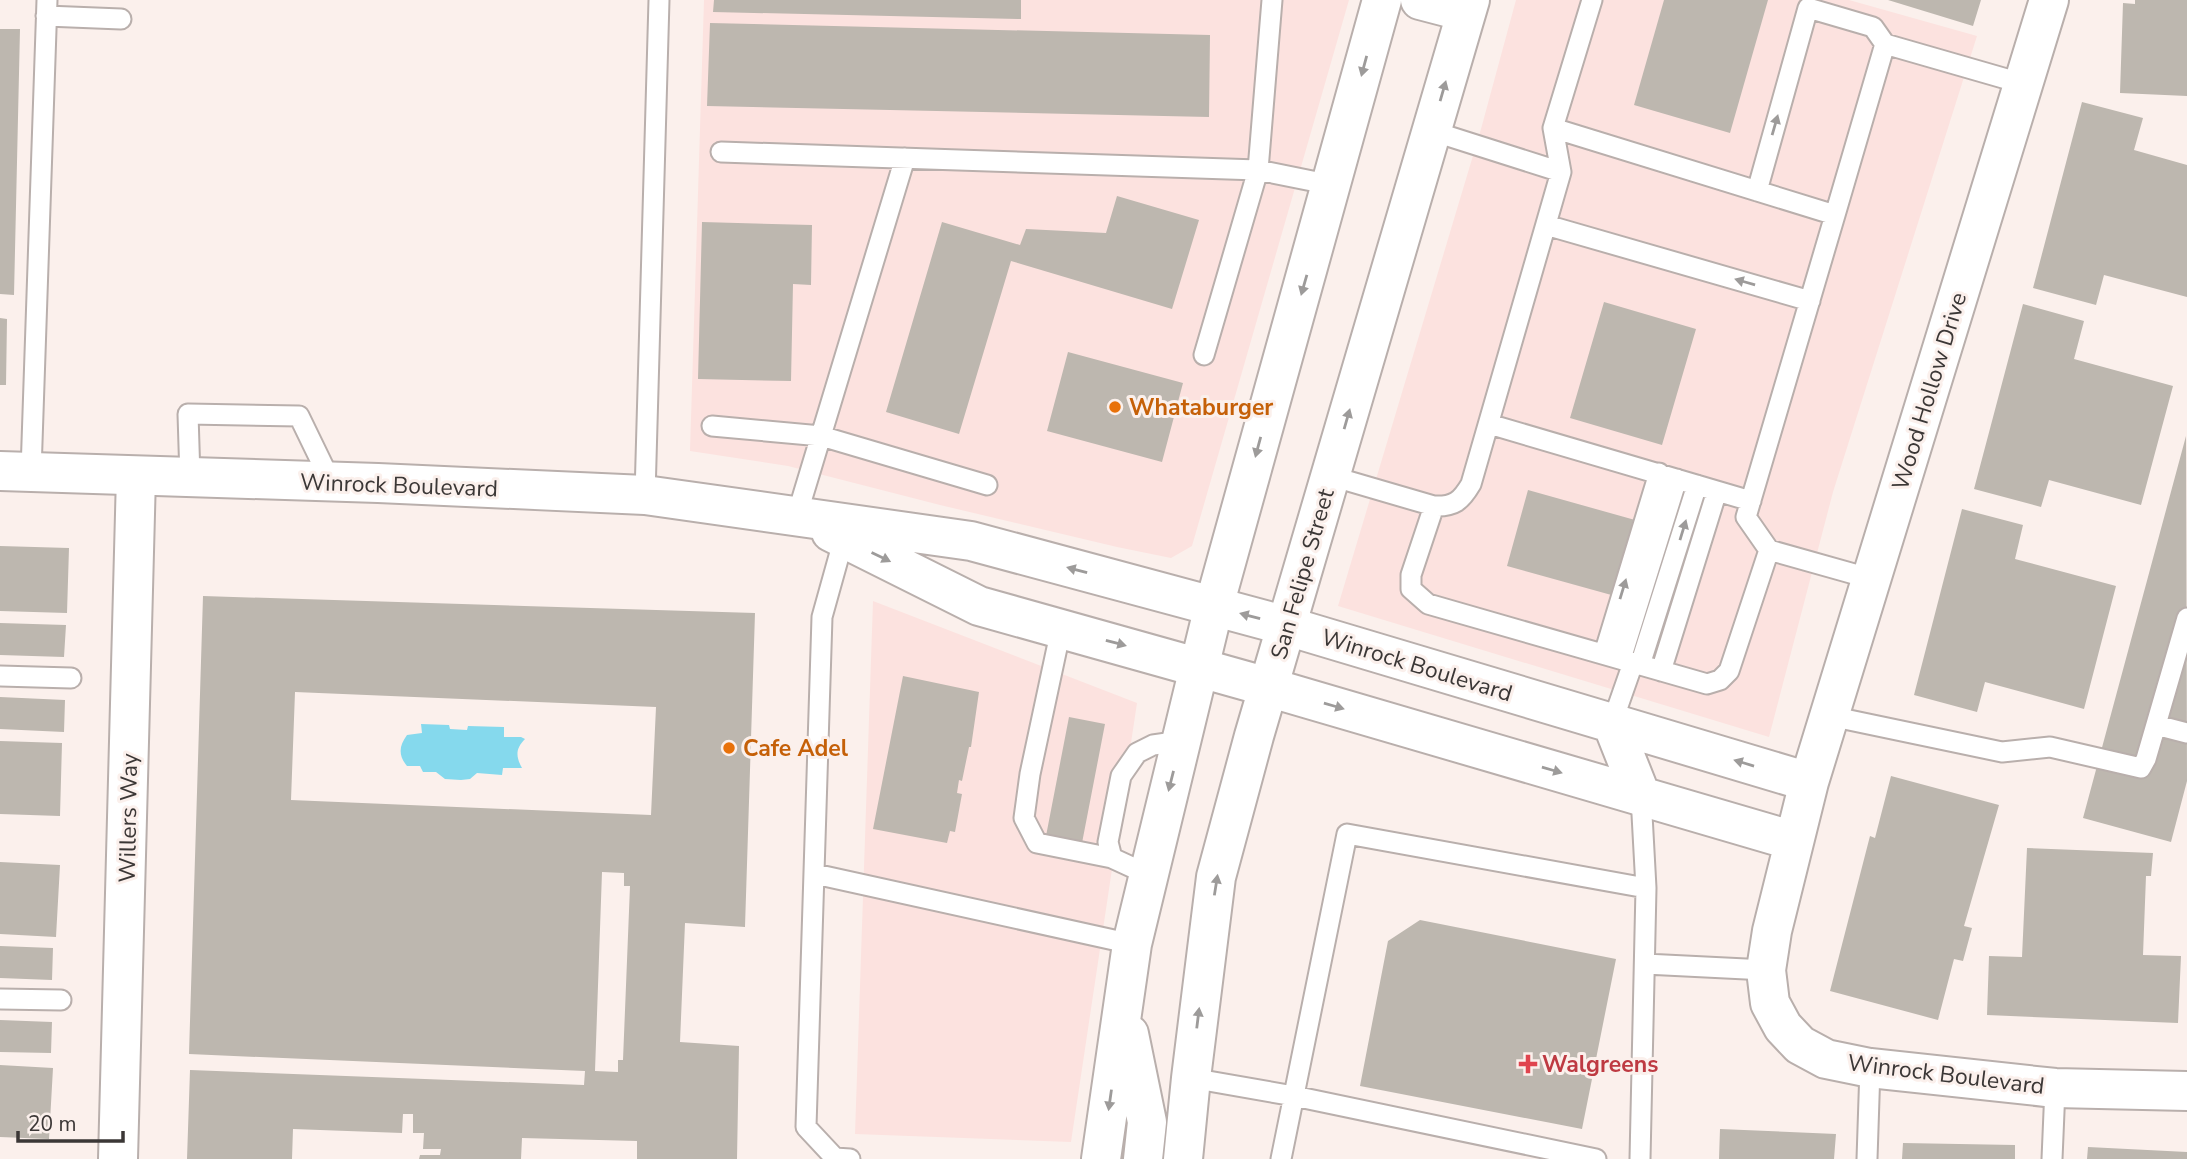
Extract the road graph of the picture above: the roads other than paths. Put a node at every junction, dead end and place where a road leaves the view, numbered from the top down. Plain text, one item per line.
1 (659, 0) edge
2 (1272, 0) edge
3 (1382, 0) edge
4 (1420, 0) edge
5 (1592, 0) edge
6 (2049, 0) edge
7 (1468, 6) edge
8 (46, 8) edge
9 (121, 19) dead end
10 (1885, 44) junction
11 (2024, 84) junction
12 (1553, 128) junction
13 (1432, 131) junction
14 (721, 152) dead end
15 (905, 158) junction
16 (1258, 170) junction
17 (1561, 172) junction
18 (1332, 185) junction
19 (1757, 191) junction
20 (1835, 215) junction
21 (1546, 225) junction
22 (1810, 301) junction
23 (1204, 355) dead end
24 (1489, 424) junction
25 (712, 426) dead end
26 (821, 436) junction
27 (15, 472) edge
28 (136, 476) junction
29 (1331, 476) junction
30 (1668, 476) junction
31 (190, 478) junction
32 (331, 482) junction
33 (987, 485) dead end
34 (1697, 485) junction
35 (1717, 491) junction
36 (645, 495) junction
37 (1751, 500) junction
38 (1434, 506) junction
39 (797, 515) junction
40 (844, 538) junction
41 (1769, 550) junction
42 (1872, 579) junction
43 (1214, 606) junction
44 (2187, 618) edge
45 (1287, 626) junction
46 (1061, 629) junction
47 (1624, 660) junction
48 (1199, 667) junction
49 (1661, 671) junction
50 (0, 676) edge
51 (71, 678) dead end
52 (1268, 687) junction
53 (1830, 716) junction
54 (1612, 723) junction
55 (2156, 725) junction
56 (2187, 733) edge
57 (1181, 741) junction
58 (1809, 782) junction
59 (1641, 796) junction
60 (1794, 841) junction
61 (1112, 858) junction
62 (815, 874) junction
63 (1149, 875) junction
64 (1646, 888) junction
65 (1132, 944) junction
66 (1645, 964) junction
67 (1766, 970) junction
68 (0, 999) edge
69 (61, 1000) dead end
70 (1123, 1004) junction
71 (1870, 1068) junction
72 (1191, 1078) junction
73 (2055, 1088) junction
74 (2187, 1091) edge
75 (1294, 1096) junction
76 (118, 1159) edge
77 (850, 1159) edge
78 (1101, 1159) edge
79 (1143, 1159) edge
80 (1183, 1159) edge
81 (1281, 1159) edge
82 (1596, 1159) edge
83 (1640, 1159) edge
84 (1867, 1159) edge
85 (2052, 1159) edge

1 - 36 lane
2 - 16 lane
3 -> 18 street
4 - 7 street
5 - 12 lane
6 - 11 street, Wood Hollow Drive
13 -> 7 street, San Felipe Street
8 - 9 lane
8 - 27 lane
10 - 11 lane
19 -> 10 lane
10 - 20 lane
11 - 42 street, Wood Hollow Drive
12 - 17 lane
12 - 19 lane
13 - 17 lane
29 -> 13 street, San Felipe Street
14 - 15 lane
15 - 16 lane
15 - 26 lane
16 - 18 lane
16 - 23 lane
17 - 21 lane
18 -> 43 street
19 - 20 lane
20 - 22 lane
22 -> 21 lane
21 - 24 lane
22 - 37 lane
24 - 30 lane
24 - 38 lane
25 - 26 lane
26 - 33 lane
26 - 39 lane
27 - 28 street, Winrock Boulevard
28 - 31 street, Winrock Boulevard
28 - 76 street, Willers Way
29 - 38 lane
29 - 45 street, San Felipe Street
30 - 34 lane
47 -> 30 lane
31 - 32 street, Winrock Boulevard
31 - 32 lane
32 - 36 street, Winrock Boulevard
34 - 35 lane
47 -> 34 lane
35 - 37 lane
35 - 49 lane
36 - 39 street, Winrock Boulevard
37 - 41 lane
38 - 47 lane
39 - 40 street, Winrock Boulevard
43 -> 39 street, Winrock Boulevard
40 -> 46 street, Winrock Boulevard
40 - 62 lane
41 - 42 lane
41 - 49 lane
42 - 53 street, Wood Hollow Drive
45 -> 43 street, Winrock Boulevard
43 - 48 street
44 - 55 lane
45 - 52 street, San Felipe Street
45 - 54 street, Winrock Boulevard
46 -> 48 street, Winrock Boulevard
46 - 61 lane
47 - 49 lane
47 - 54 lane
48 - 52 street, Winrock Boulevard
48 - 57 street
50 - 51 lane
52 -> 59 street, Winrock Boulevard
72 -> 52 street, San Felipe Street
53 - 55 lane
53 - 58 street, Wood Hollow Drive
58 -> 54 street, Winrock Boulevard
54 - 59 street
55 - 56 lane
57 - 61 lane
57 -> 63 street
58 - 60 street, Winrock Boulevard
59 - 60 street, Winrock Boulevard
59 - 64 lane
60 - 67 street, Winrock Boulevard
61 - 63 lane
62 - 65 lane
62 - 77 lane
63 - 65 street
64 - 66 lane
64 - 75 lane
65 - 70 street
66 - 67 lane
66 - 83 lane
67 - 71 street, Winrock Boulevard
68 - 69 lane
70 -> 78 street
70 - 79 street
71 - 73 street, Winrock Boulevard
71 - 84 lane
72 - 75 lane
72 - 80 street, San Felipe Street
73 - 74 street, Winrock Boulevard
73 - 85 lane
75 - 81 lane
75 - 82 lane

